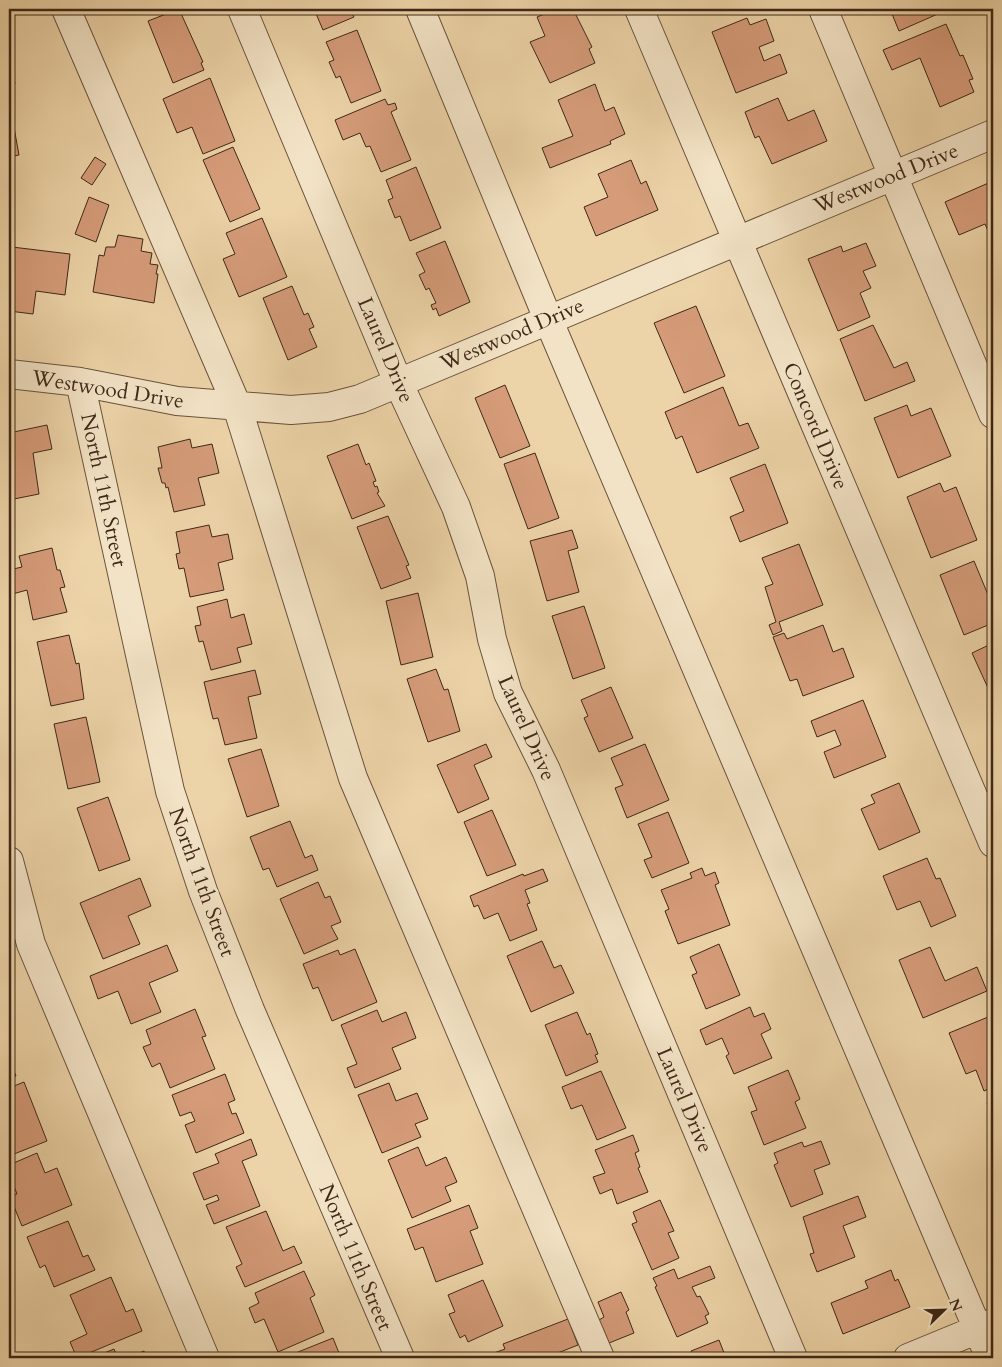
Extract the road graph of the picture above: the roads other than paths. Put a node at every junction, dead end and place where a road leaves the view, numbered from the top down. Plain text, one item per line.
1 (66, 9) edge
2 (242, 9) edge
3 (420, 9) edge
4 (639, 9) edge
5 (823, 9) edge
6 (993, 134) edge
7 (893, 175) junction
8 (736, 240) junction
9 (548, 319) junction
10 (9, 374) edge
11 (80, 382) junction
12 (398, 382) junction
13 (237, 406) junction
14 (993, 414) edge
15 (993, 844) edge
16 (9, 861) edge
17 (986, 1326) edge
18 (206, 1358) edge
19 (400, 1358) edge
20 (600, 1358) edge
21 (794, 1358) edge
22 (908, 1358) edge
23 (990, 1358) edge

1 - 13 street
2 - 12 street, Laurel Drive
3 - 9 street
4 - 8 street, Concord Drive
5 - 7 street
6 - 7 street, Westwood Drive
7 - 8 street, Westwood Drive
7 - 14 street
8 - 9 street, Westwood Drive
8 - 15 street, Concord Drive
9 - 12 street, Westwood Drive
9 - 17 street
10 - 11 street, Westwood Drive
11 - 13 street, Westwood Drive
11 - 19 street, North 11th Street
12 - 13 street, Westwood Drive
12 - 21 street, Laurel Drive
13 - 20 street
16 - 18 street
17 - 22 street
17 - 23 street

